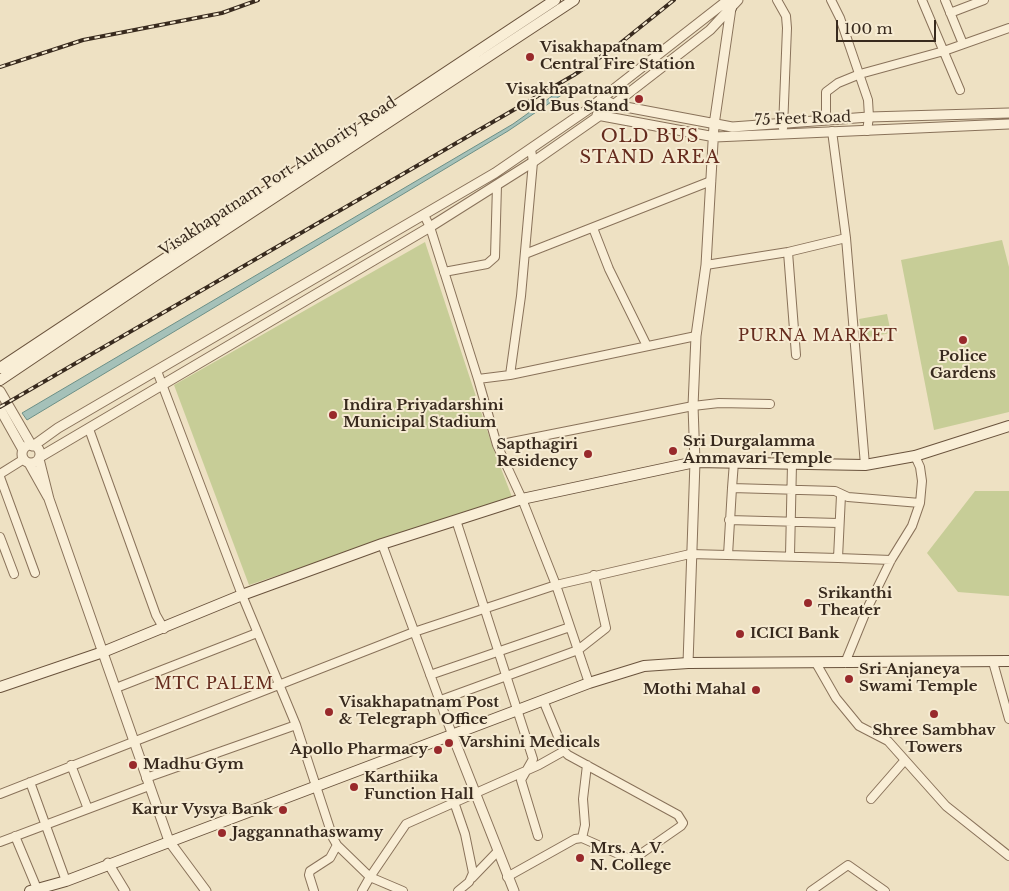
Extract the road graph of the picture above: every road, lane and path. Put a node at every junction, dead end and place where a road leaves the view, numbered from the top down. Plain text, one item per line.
1 (555, 0) edge
2 (574, 0) edge
3 (776, 0) edge
4 (831, 0) edge
5 (922, 0) edge
6 (945, 0) edge
7 (984, 0) edge
8 (732, 2) edge
9 (950, 13) junction
10 (1009, 28) edge
11 (963, 44) junction
12 (944, 51) junction
13 (860, 74) junction
14 (960, 90) dead end
15 (601, 98) junction
16 (615, 104) junction
17 (587, 110) junction
18 (1009, 112) edge
19 (599, 116) junction
20 (870, 117) junction
21 (826, 120) junction
22 (783, 123) junction
23 (1009, 124) edge
24 (714, 125) junction
25 (832, 131) junction
26 (867, 131) junction
27 (783, 134) junction
28 (715, 137) junction
29 (531, 149) junction
30 (533, 162) junction
31 (711, 181) junction
32 (497, 185) junction
33 (424, 215) junction
34 (430, 227) junction
35 (593, 228) junction
36 (846, 238) junction
37 (788, 252) junction
38 (525, 254) junction
39 (706, 265) junction
40 (444, 272) junction
41 (696, 336) junction
42 (647, 346) junction
43 (796, 355) dead end
44 (0, 368) edge
45 (157, 371) junction
46 (510, 375) junction
47 (478, 379) junction
48 (0, 380) edge
49 (163, 385) junction
50 (0, 391) edge
51 (770, 404) dead end
52 (693, 406) junction
53 (0, 409) edge
54 (1009, 426) edge
55 (88, 429) junction
56 (497, 445) junction
57 (28, 453) junction
58 (915, 456) junction
59 (39, 458) junction
60 (695, 462) junction
61 (734, 462) junction
62 (792, 464) junction
63 (865, 465) junction
64 (0, 475) edge
65 (732, 488) junction
66 (790, 491) junction
67 (841, 494) junction
68 (49, 499) junction
69 (522, 499) junction
70 (920, 503) junction
71 (456, 520) junction
72 (729, 520) junction
73 (791, 522) junction
74 (838, 523) junction
75 (0, 537) edge
76 (382, 544) junction
77 (690, 554) junction
78 (728, 555) junction
79 (790, 556) junction
80 (838, 558) junction
81 (891, 560) junction
82 (14, 574) dead end
83 (36, 574) dead end
84 (594, 576) junction
85 (556, 585) junction
86 (242, 594) junction
87 (486, 610) junction
88 (570, 627) junction
89 (164, 628) junction
90 (414, 632) junction
91 (257, 633) junction
92 (578, 650) junction
93 (500, 651) junction
94 (103, 652) junction
95 (1009, 661) edge
96 (993, 662) junction
97 (688, 663) junction
98 (816, 663) junction
99 (845, 663) junction
100 (430, 674) junction
101 (508, 676) junction
102 (589, 683) junction
103 (278, 685) junction
104 (0, 687) edge
105 (116, 688) junction
106 (543, 700) junction
107 (438, 701) junction
108 (518, 709) junction
109 (1009, 719) edge
110 (296, 725) junction
111 (452, 734) junction
112 (135, 741) junction
113 (564, 751) junction
114 (905, 760) junction
115 (587, 765) junction
116 (71, 766) junction
117 (527, 770) junction
118 (30, 782) junction
119 (148, 782) junction
120 (315, 784) junction
121 (474, 792) junction
122 (0, 794) edge
123 (871, 799) dead end
124 (454, 802) junction
125 (88, 809) junction
126 (45, 825) junction
127 (15, 836) junction
128 (538, 836) dead end
129 (582, 838) junction
130 (169, 841) junction
131 (0, 842) edge
132 (337, 845) junction
133 (497, 852) junction
134 (1009, 856) edge
135 (108, 863) junction
136 (370, 877) junction
137 (507, 877) junction
138 (472, 878) junction
139 (66, 881) junction
140 (35, 890) edge
141 (125, 891) edge
142 (206, 891) edge
143 (314, 891) edge
144 (362, 891) edge
145 (403, 891) edge
146 (458, 891) edge
147 (514, 891) edge
148 (811, 891) edge
149 (885, 891) edge

1 - 44 main road, Visakhapatnam Port Authority Road
2 - 48 main road, Visakhapatnam Port Authority Road
3 - 22 street
4 - 13 street
5 - 12 street
6 - 9 street
7 - 9 street
8 - 15 street
8 - 16 street
8 - 24 street
9 - 11 street
10 - 11 street
11 - 12 street
12 - 13 street
12 - 14 street
13 - 20 street
13 - 21 street
15 - 16 street, 75 Feet Road
15 - 17 street
16 - 19 street
16 - 24 street, 75 Feet Road
17 - 19 street, 75 Feet Road
17 - 29 street
18 - 20 street, 75 Feet Road
19 - 28 street, 75 Feet Road
19 - 30 street
20 - 21 street, 75 Feet Road
20 - 26 street
21 - 22 street, 75 Feet Road
22 - 24 street, 75 Feet Road
22 - 27 street
23 - 26 street, 75 Feet Road
24 - 28 street
25 - 26 street, 75 Feet Road
25 - 27 street, 75 Feet Road
25 - 36 street
27 - 28 street, 75 Feet Road
28 - 31 street
29 - 30 street
29 - 33 street
30 - 32 street
30 - 38 street
31 - 35 street
31 - 39 street
32 - 34 street
32 - 40 street
33 - 34 street
33 - 45 street
34 - 40 street
34 - 49 street
35 - 38 street
35 - 42 street
36 - 37 street
36 - 63 street
37 - 39 street
37 - 43 street
38 - 46 street
39 - 41 street
40 - 47 street
41 - 42 street
41 - 52 street
42 - 46 street
45 - 49 street
45 - 57 street
46 - 47 street
47 - 56 street
49 - 55 street
49 - 86 street
50 - 57 street
51 - 52 street
52 - 56 street
52 - 60 street
53 - 57 street
54 - 58 main road
55 - 59 street
55 - 89 street
56 - 69 street
57 - 59 street
57 - 59 street
57 - 64 street
57 - 68 street
58 - 63 main road
58 - 70 street
59 - 68 street
60 - 61 main road
60 - 69 main road
60 - 77 street
61 - 62 main road
61 - 65 street
62 - 63 main road
62 - 66 street
64 - 83 street
65 - 66 street
65 - 72 street
66 - 67 street
66 - 73 street
67 - 70 street
67 - 74 street
68 - 94 street
69 - 71 main road
69 - 85 street
70 - 81 street
71 - 76 main road
71 - 87 street
72 - 73 street
72 - 78 street
73 - 74 street
73 - 79 street
74 - 80 street
75 - 82 street
76 - 86 main road
76 - 90 street
77 - 78 street
77 - 84 street
77 - 97 street
78 - 79 street
79 - 80 street
80 - 81 street
81 - 99 street
84 - 85 street
84 - 92 street
85 - 87 street
85 - 88 street
86 - 89 main road
86 - 91 street
87 - 90 street
87 - 93 street
88 - 92 street
88 - 93 street
89 - 94 main road
90 - 100 street
90 - 103 street
91 - 103 street
91 - 105 street
92 - 101 street
92 - 102 street
93 - 100 street
93 - 101 street
94 - 104 main road
94 - 105 street
95 - 96 main road
96 - 99 main road
96 - 109 street
97 - 98 main road
97 - 102 main road
98 - 99 main road
98 - 114 street
100 - 107 street
101 - 107 street
101 - 108 street
102 - 106 main road
103 - 110 street
103 - 112 street
105 - 112 street
106 - 108 main road
106 - 113 street
107 - 111 street
108 - 111 main road
108 - 117 street
110 - 119 street
110 - 120 street
111 - 120 main road
111 - 121 street
112 - 116 street
112 - 119 street
113 - 115 street
113 - 117 street
114 - 123 street
114 - 134 street
115 - 129 street
115 - 129 street
116 - 118 street
116 - 125 street
117 - 121 street
117 - 128 street
118 - 122 street
118 - 126 street
119 - 125 street
119 - 130 street
120 - 130 main road
120 - 132 street
121 - 124 street
121 - 133 street
124 - 136 street
124 - 138 street
125 - 126 street
126 - 127 street
126 - 139 street
127 - 131 street
127 - 140 street
129 - 137 street
130 - 135 main road
130 - 142 street
132 - 136 street
132 - 143 street
133 - 137 street
133 - 138 street
135 - 139 main road
135 - 141 street
136 - 144 street
136 - 145 street
137 - 147 street
138 - 146 street
139 - 140 main road
148 - 149 street

